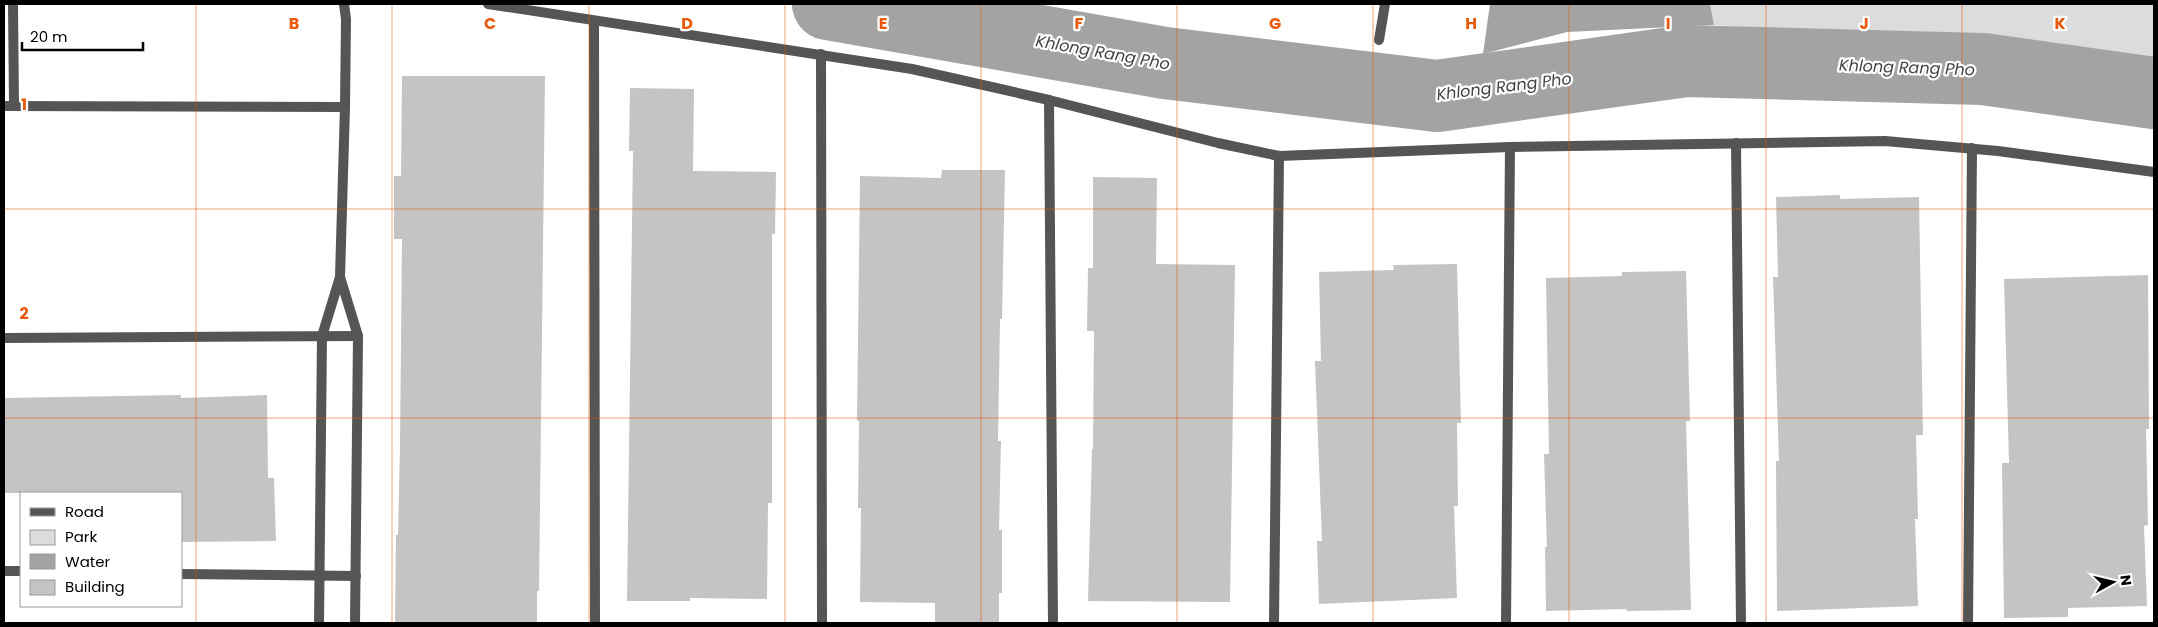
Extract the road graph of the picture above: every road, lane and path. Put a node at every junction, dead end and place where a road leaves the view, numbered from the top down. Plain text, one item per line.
1 (13, 4) edge
2 (344, 4) edge
3 (488, 4) edge
4 (1385, 4) edge
5 (594, 22) junction
6 (1379, 40) dead end
7 (821, 54) junction
8 (1049, 100) junction
9 (9, 106) edge
10 (345, 107) junction
11 (1736, 142) junction
12 (1510, 147) junction
13 (1972, 148) junction
14 (1279, 156) junction
15 (2154, 172) edge
16 (340, 277) junction
17 (322, 336) junction
18 (358, 336) junction
19 (4, 338) edge
20 (4, 571) edge
21 (20, 571) edge
22 (182, 574) edge
23 (320, 576) junction
24 (356, 576) junction
25 (319, 623) edge
26 (355, 623) edge
27 (596, 623) edge
28 (822, 623) edge
29 (1053, 623) edge
30 (1274, 623) edge
31 (1506, 623) edge
32 (1741, 623) edge
33 (1968, 623) edge

1 - 9 street
2 - 10 street
3 - 5 street
4 - 6 street
5 - 7 street
5 - 27 street
7 - 8 street
7 - 28 street
8 - 14 street
8 - 29 street
9 - 10 street
10 - 16 street
11 - 12 street
11 - 13 street
11 - 32 street
12 - 14 street
12 - 31 street
13 - 15 street
13 - 33 street
14 - 30 street
16 - 17 street
16 - 18 street
17 - 18 street
17 - 19 street
17 - 23 street
18 - 24 street
20 - 21 street
22 - 23 street
23 - 24 street
23 - 25 street
24 - 26 street

